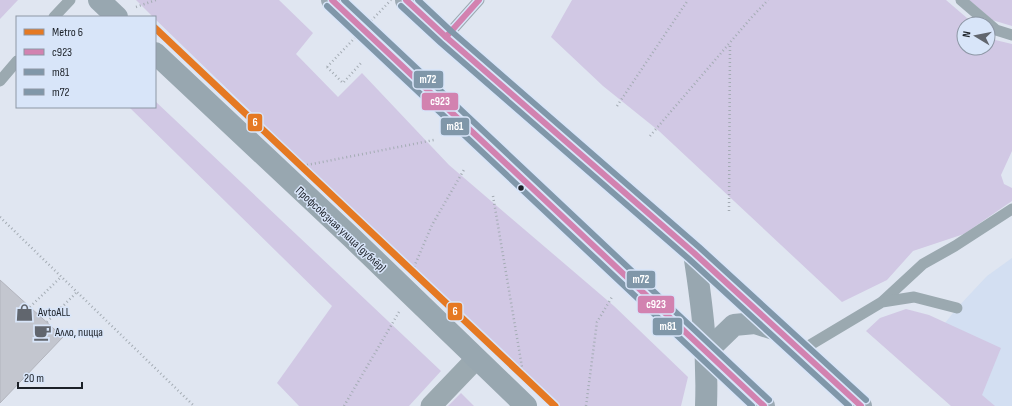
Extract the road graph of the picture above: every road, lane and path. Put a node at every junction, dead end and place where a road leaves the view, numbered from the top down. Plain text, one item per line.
1 (70, 0) edge
2 (99, 0) edge
3 (156, 0) edge
4 (332, 0) edge
5 (391, 0) edge
6 (406, 0) edge
7 (478, 0) edge
8 (688, 0) edge
9 (768, 0) edge
10 (961, 0) edge
11 (125, 12) edge
12 (55, 16) edge
13 (1012, 35) edge
14 (446, 37) junction
15 (730, 43) junction
16 (156, 54) edge
17 (16, 62) edge
18 (362, 63) dead end
19 (0, 81) edge
20 (616, 106) dead end
21 (650, 136) dead end
22 (434, 140) dead end
23 (465, 168) dead end
24 (279, 170) junction
25 (493, 196) dead end
26 (1012, 209) edge
27 (730, 211) dead end
28 (0, 217) edge
29 (694, 253) junction
30 (412, 272) dead end
31 (61, 277) junction
32 (77, 292) junction
33 (409, 294) junction
34 (612, 297) dead end
35 (882, 302) junction
36 (30, 307) dead end
37 (957, 308) dead end
38 (47, 322) dead end
39 (778, 330) junction
40 (800, 351) junction
41 (706, 352) junction
42 (476, 358) junction
43 (523, 374) dead end
44 (194, 406) edge
45 (344, 406) edge
46 (431, 406) edge
47 (526, 406) edge
48 (586, 406) edge
49 (706, 406) edge
50 (764, 406) edge
51 (861, 406) edge

1 - 12 lane
2 - 11 street
3 - 11 path
4 - 41 main road
5 - 18 path, bridge
6 - 14 main road
7 - 14 lane
8 - 20 path
9 - 15 path
10 - 13 lane
14 - 29 main road
15 - 21 path
15 - 27 path
16 - 24 street, Профсоюзная улица (дублёр)
17 - 19 lane
22 - 24 path
23 - 30 path
24 - 33 street, Профсоюзная улица (дублёр)
25 - 43 path
26 - 35 lane
28 - 31 path
29 - 39 main road
29 - 41 street
31 - 32 path
31 - 36 path
32 - 38 path
32 - 44 path
33 - 42 street, Профсоюзная улица (дублёр)
33 - 45 path
34 - 48 path
35 - 37 lane
35 - 40 lane
39 - 40 main road
39 - 41 street
40 - 51 main road
41 - 49 street
41 - 50 main road
42 - 46 street
42 - 47 street, Профсоюзная улица (дублёр)

